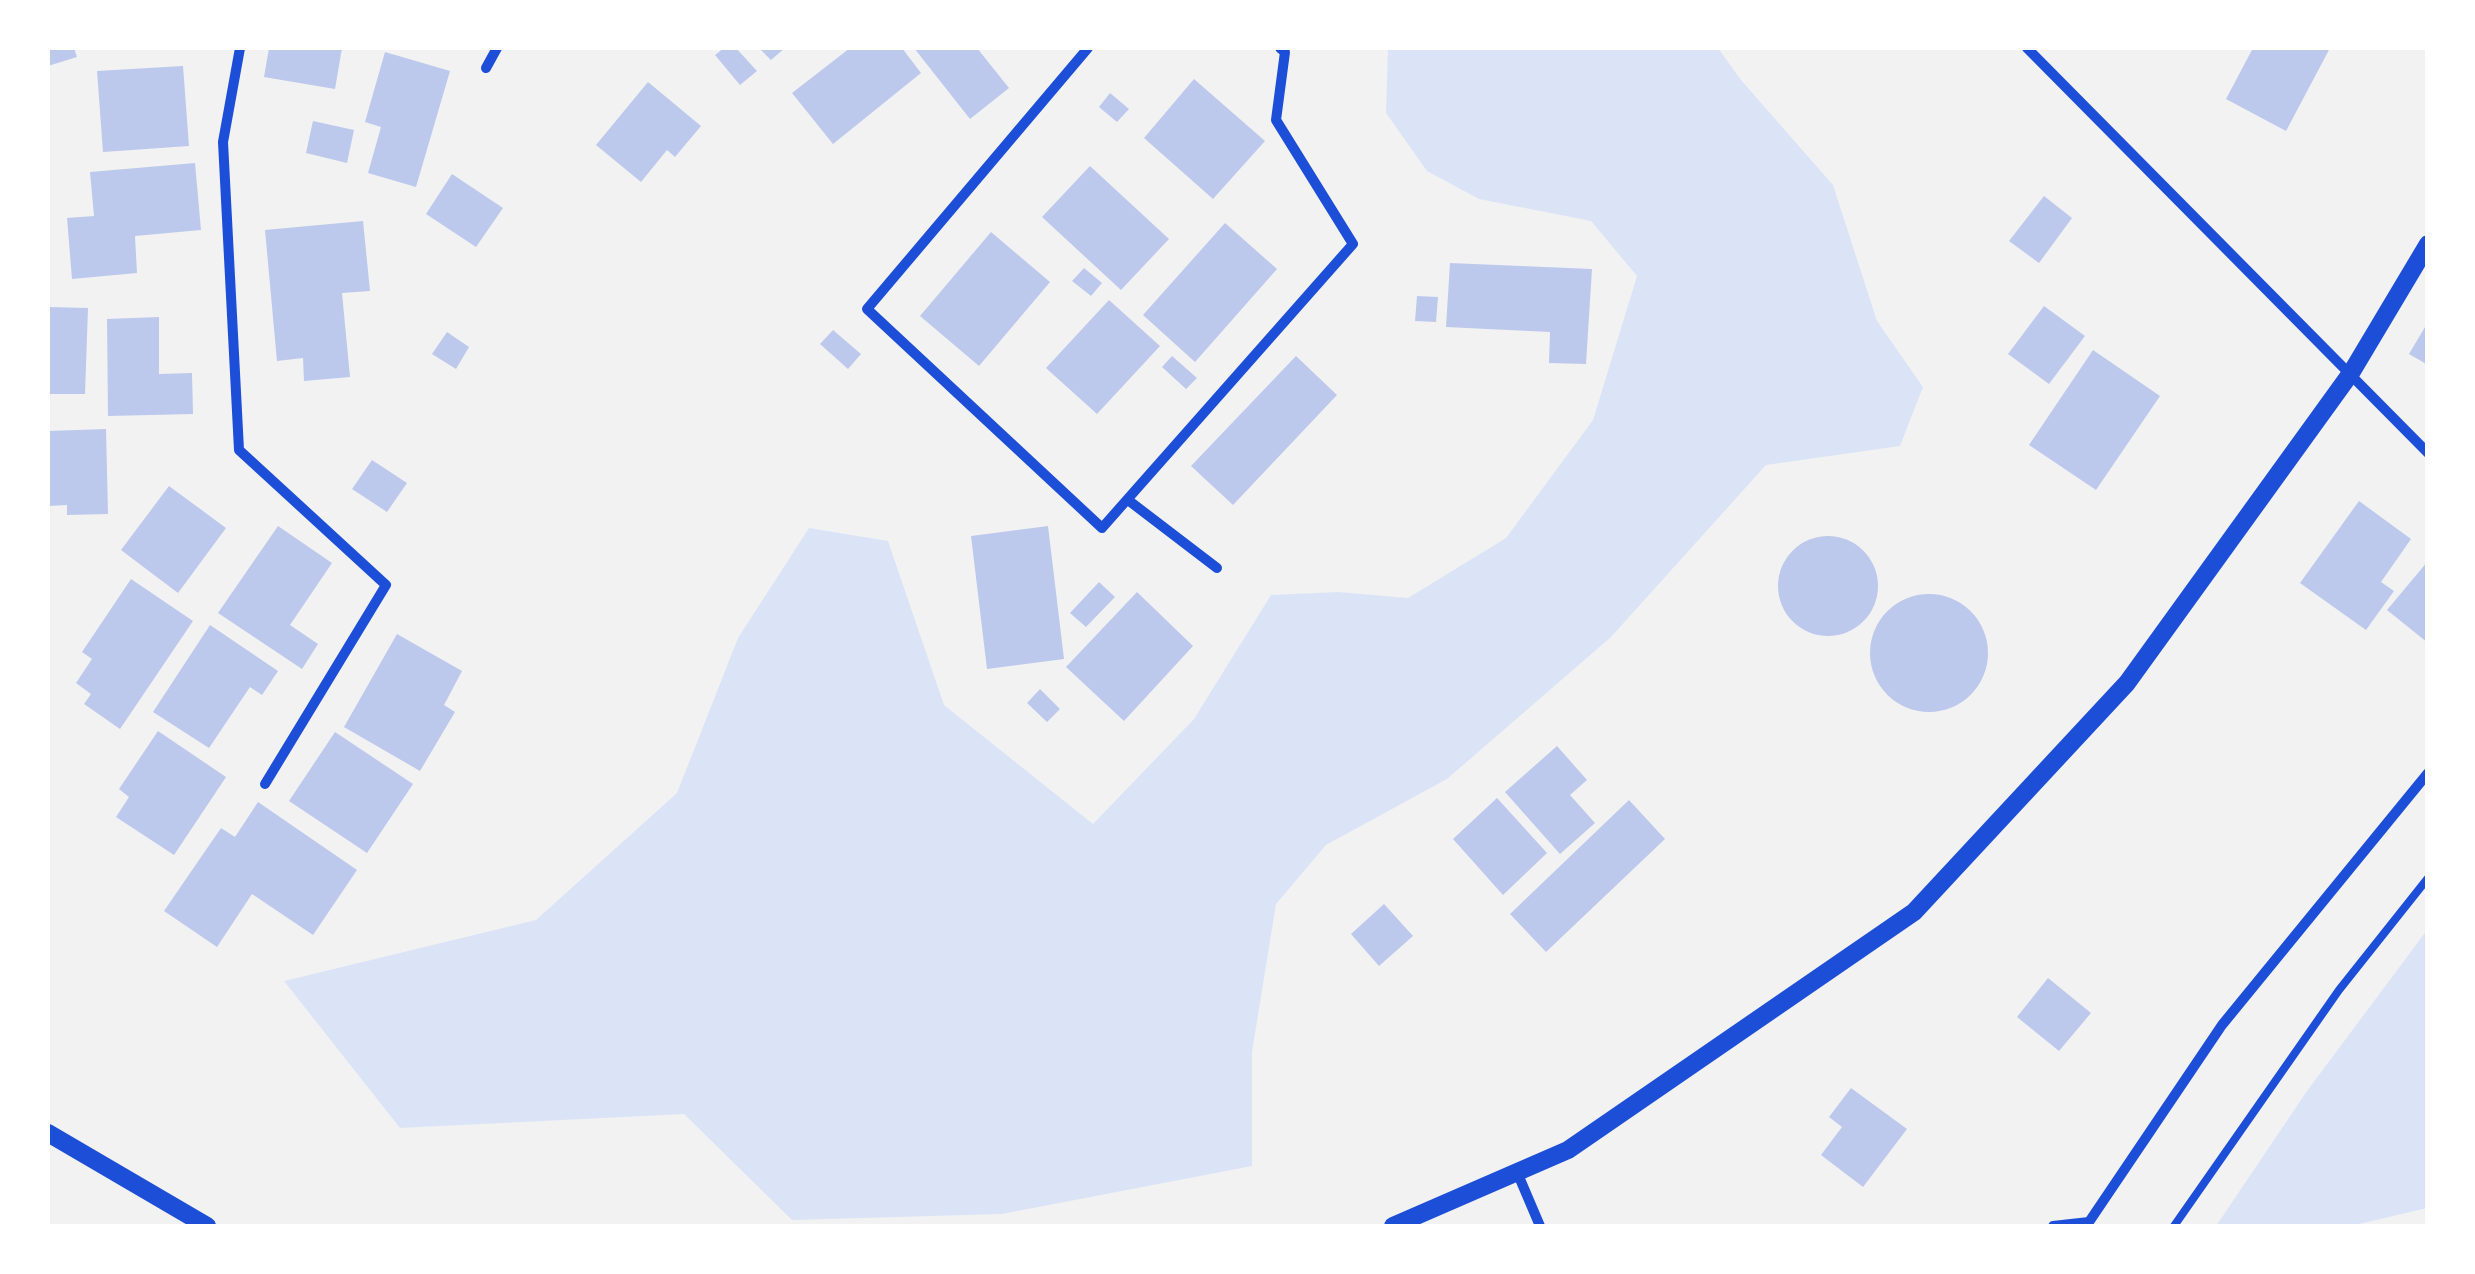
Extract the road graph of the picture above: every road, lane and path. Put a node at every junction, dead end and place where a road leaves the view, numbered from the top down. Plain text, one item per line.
1 (240, 48) edge
2 (496, 48) edge
3 (1088, 48) edge
4 (1280, 48) edge
5 (2027, 48) edge
6 (486, 68) dead end
7 (2428, 244) edge
8 (2351, 373) junction
9 (2428, 453) edge
10 (1128, 500) junction
11 (1217, 568) dead end
12 (2428, 773) edge
13 (265, 784) dead end
14 (2428, 878) edge
15 (48, 1133) edge
16 (1517, 1172) junction
17 (208, 1226) edge
18 (1393, 1226) edge
19 (1540, 1226) edge
20 (2053, 1226) edge
21 (2174, 1226) edge

1 - 13 street
2 - 6 street
3 - 10 street
4 - 10 street
5 - 8 street
7 - 8 street
8 - 9 street
8 - 16 street
10 - 11 street
12 - 20 street
14 - 21 lane
15 - 17 street
16 - 18 street
16 - 19 street

